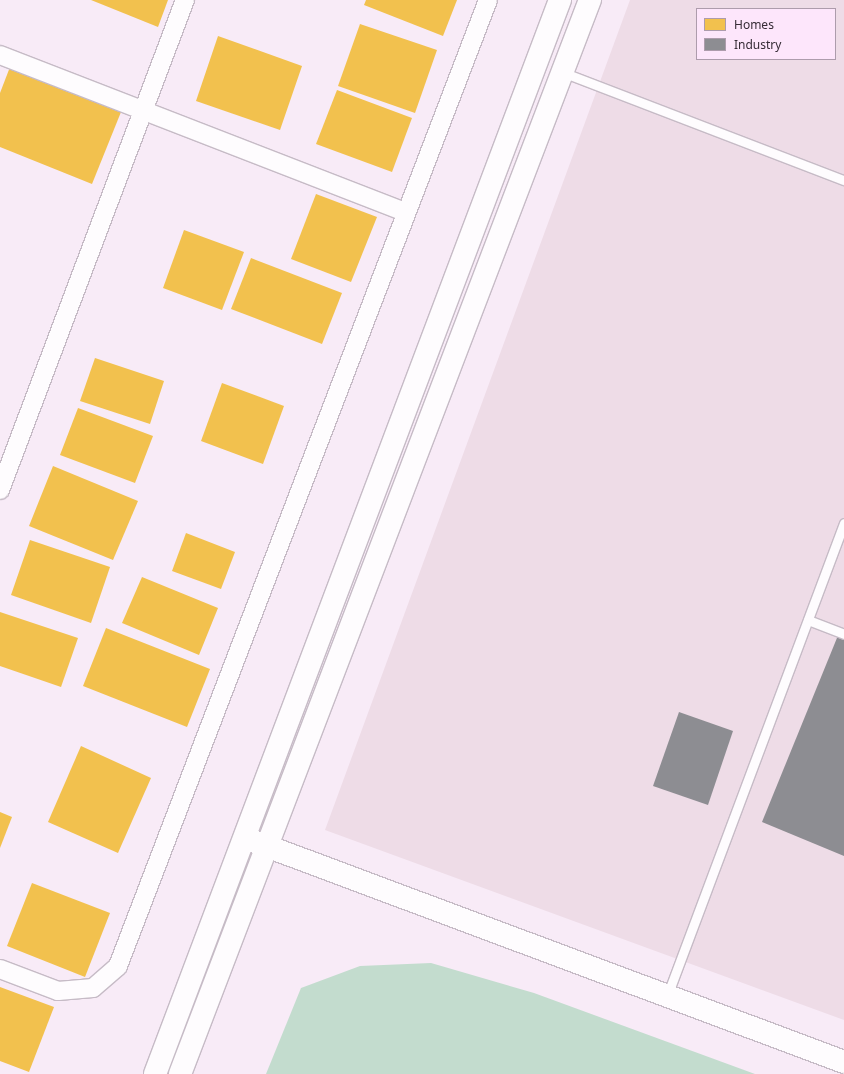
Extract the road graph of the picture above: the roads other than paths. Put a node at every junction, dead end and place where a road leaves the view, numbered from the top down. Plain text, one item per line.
1 (185, 0) edge
2 (488, 0) edge
3 (560, 0) edge
4 (590, 0) edge
5 (0, 55) edge
6 (562, 72) junction
7 (143, 111) junction
8 (844, 180) edge
9 (405, 212) junction
10 (0, 490) edge
11 (844, 523) edge
12 (808, 620) junction
13 (844, 634) edge
14 (244, 838) junction
15 (266, 846) junction
16 (0, 969) edge
17 (667, 996) junction
18 (844, 1062) edge
19 (155, 1074) edge
20 (180, 1074) edge

1 - 7 street
2 - 9 street
3 - 14 main road
4 - 6 main road
5 - 7 street
6 - 8 lane
6 - 15 main road
7 - 9 street
7 - 10 street
9 - 16 street
11 - 12 lane
12 - 13 lane
12 - 17 lane
14 - 15 main road
14 - 19 main road
15 - 17 main road
15 - 20 main road
17 - 18 main road

